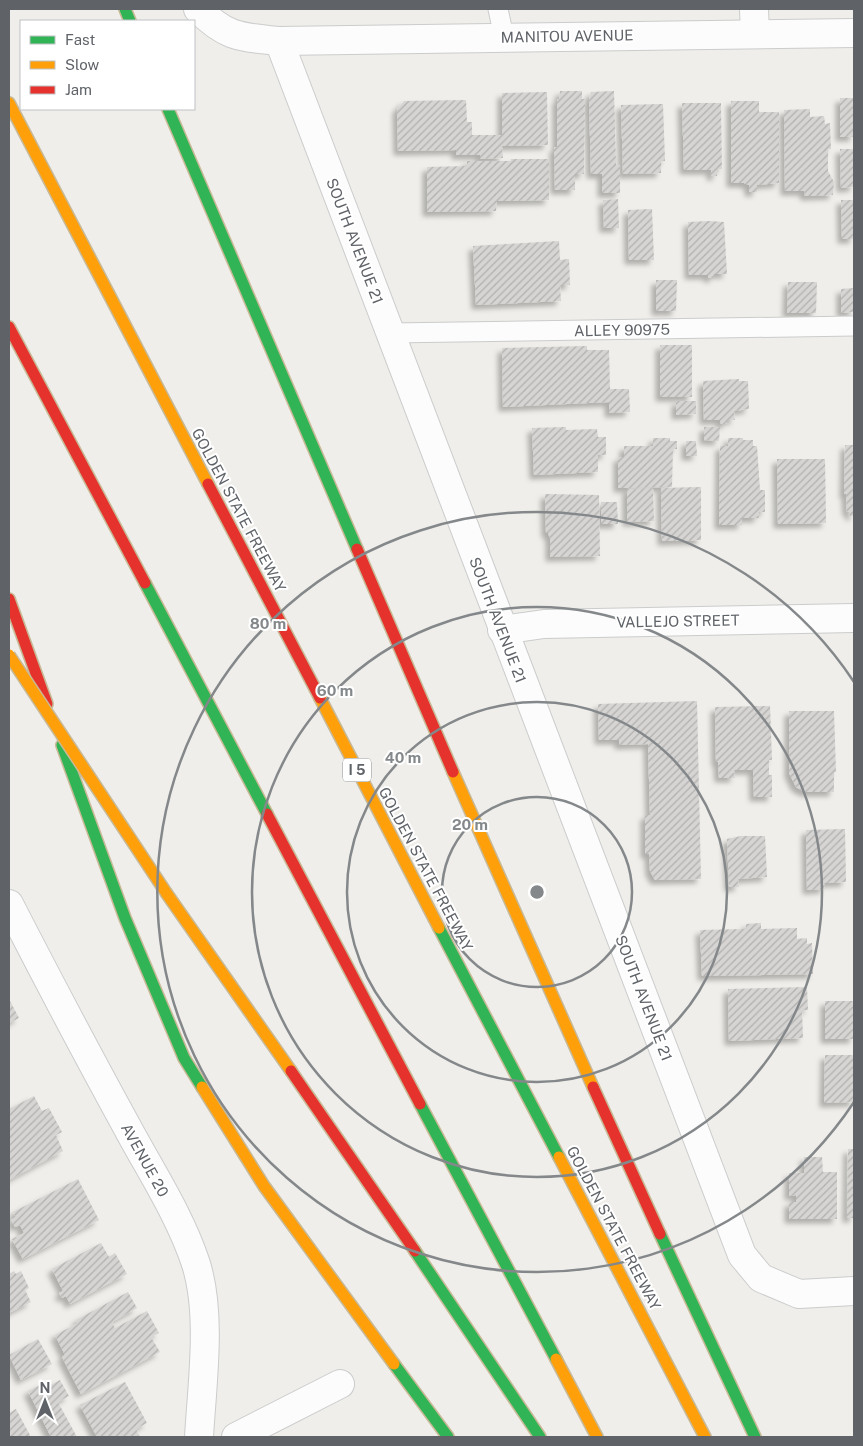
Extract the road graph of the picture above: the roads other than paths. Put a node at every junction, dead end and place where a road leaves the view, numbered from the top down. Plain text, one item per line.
1 (198, 9) edge
2 (498, 9) edge
3 (755, 21) edge
4 (854, 33) edge
5 (504, 37) junction
6 (279, 41) junction
7 (9, 103) edge
8 (168, 110) edge
9 (9, 326) edge
10 (854, 326) edge
11 (390, 333) junction
12 (9, 598) edge
13 (854, 618) edge
14 (502, 630) junction
15 (9, 655) edge
16 (9, 904) edge
17 (854, 1291) edge
18 (340, 1384) dead end
19 (199, 1437) edge
20 (236, 1437) edge
21 (448, 1437) edge
22 (540, 1437) edge
23 (597, 1437) edge
24 (705, 1437) edge
25 (755, 1437) edge

1 - 6 street
2 - 5 lane
3 - 4 street, MANITOU AVENUE
3 - 5 street, MANITOU AVENUE
5 - 6 street, MANITOU AVENUE
6 - 11 street, SOUTH AVENUE 21
7 - 24 highway, GOLDEN STATE FREEWAY / I 5
8 - 25 highway
9 - 23 highway
10 - 11 lane, ALLEY 90975
11 - 14 street, SOUTH AVENUE 21
12 - 21 highway
13 - 14 street, VALLEJO STREET
14 - 17 street, SOUTH AVENUE 21
15 - 22 highway, bridge
16 - 19 street, AVENUE 20
18 - 20 street

